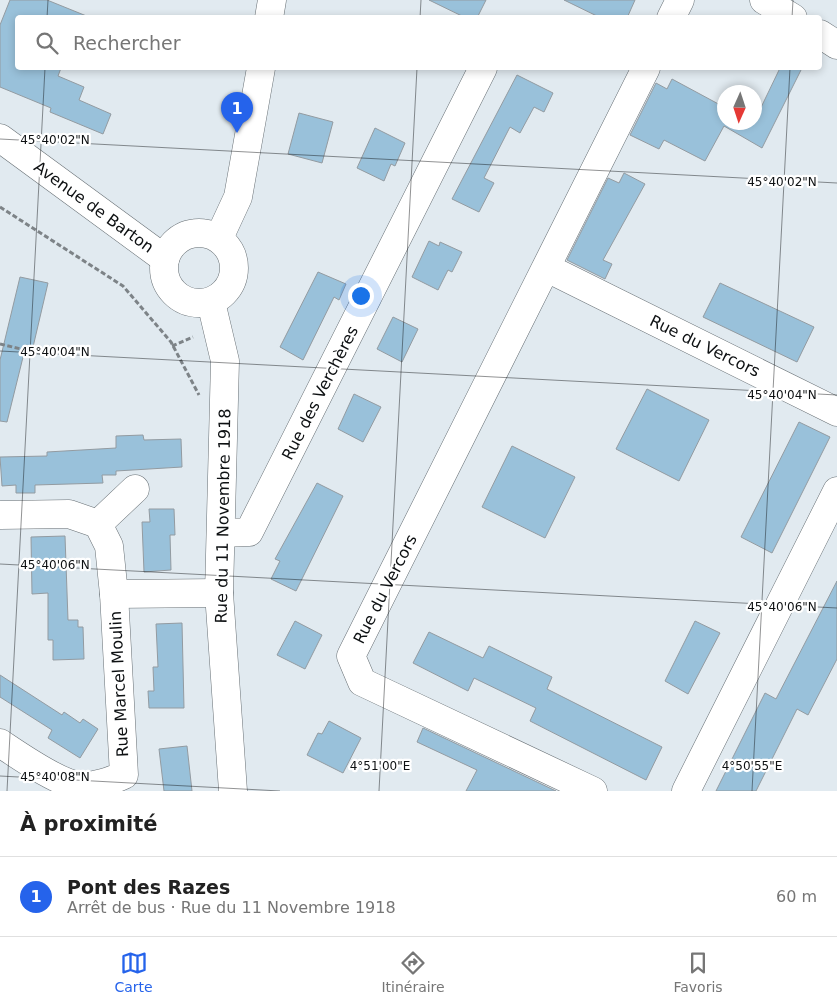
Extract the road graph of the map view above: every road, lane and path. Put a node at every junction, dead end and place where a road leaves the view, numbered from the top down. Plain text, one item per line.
1 (272, 0) edge
2 (680, 0) edge
3 (764, 0) edge
4 (270, 15) edge
5 (672, 15) edge
6 (788, 15) edge
7 (822, 35) edge
8 (837, 45) edge
9 (261, 70) edge
10 (483, 70) edge
11 (645, 70) edge
12 (0, 138) edge
13 (0, 207) edge
14 (219, 238) junction
15 (165, 259) junction
16 (547, 268) junction
17 (211, 302) junction
18 (0, 344) edge
19 (46, 354) dead end
20 (202, 401) dead end
21 (837, 412) edge
22 (135, 489) dead end
23 (837, 491) edge
24 (0, 515) edge
25 (98, 524) junction
26 (221, 533) junction
27 (218, 593) junction
28 (114, 594) junction
29 (0, 743) edge
30 (125, 783) edge
31 (233, 791) edge
32 (593, 791) edge
33 (686, 791) edge

1 - 4 street
2 - 5 street
3 - 6 street
7 - 8 street
9 - 14 street
10 - 26 street, Rue des Verchères
11 - 16 street, Rue du Vercors
12 - 15 street, Avenue de Barton
13 - 20 path
14 - 15 street
14 - 17 street
15 - 17 street
16 - 21 street, Rue du Vercors
16 - 32 street, Rue du Vercors
17 - 26 street, Rue du 11 Novembre 1918
18 - 19 path
22 - 25 street
23 - 33 street
24 - 25 street
25 - 28 street, Rue Marcel Moulin
26 - 27 street, Rue du 11 Novembre 1918
27 - 28 street, Rue Marcel Moulin
27 - 31 street, Rue du 11 Novembre 1918
28 - 30 street, Rue Marcel Moulin
29 - 30 street, Rue Marcel Moulin

